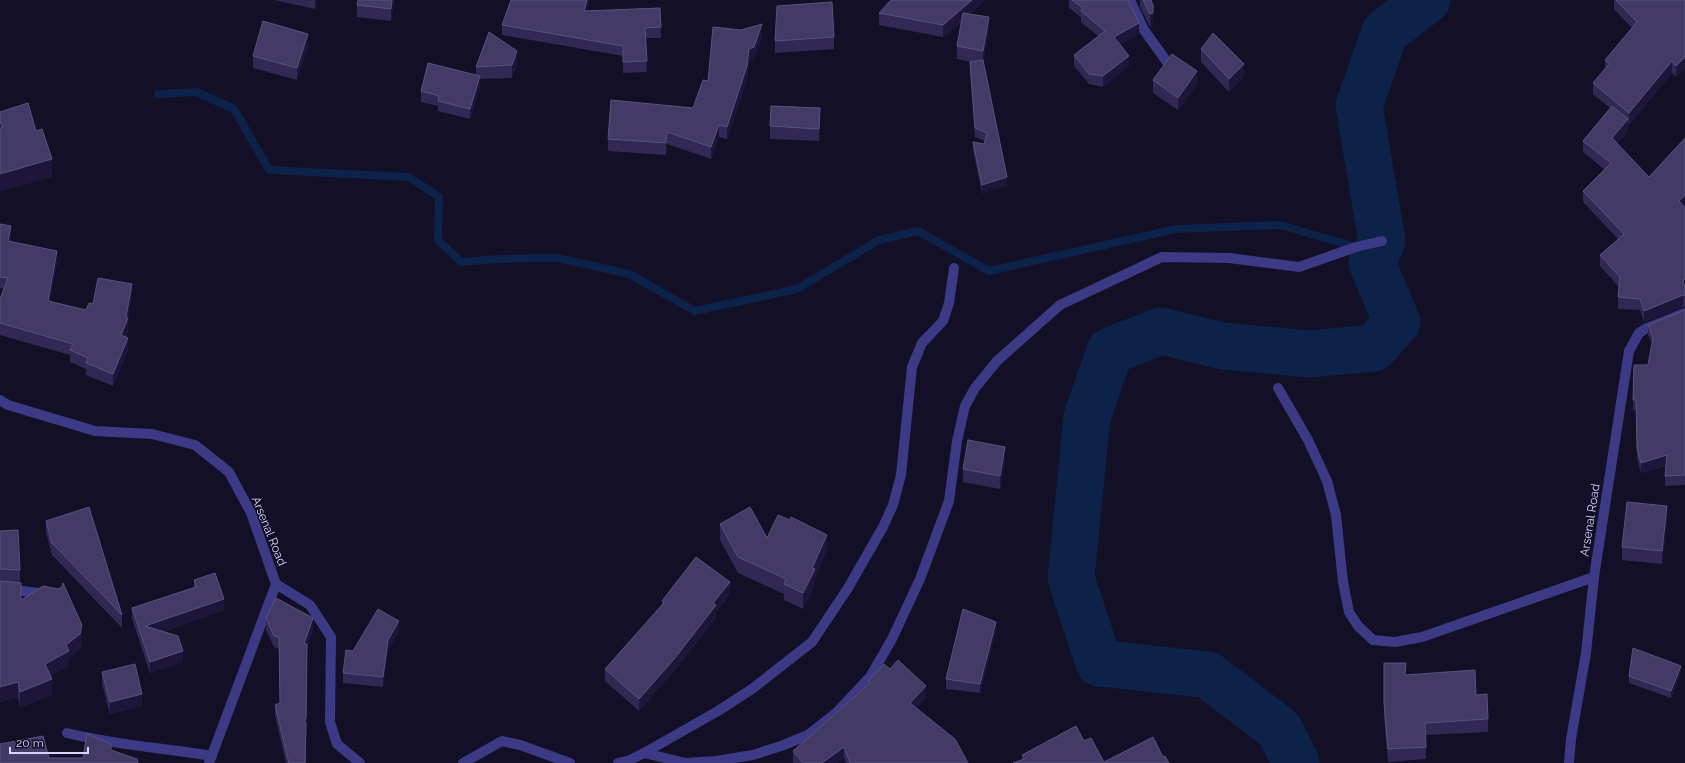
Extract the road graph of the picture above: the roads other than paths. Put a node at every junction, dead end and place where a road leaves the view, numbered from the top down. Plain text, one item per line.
1 (1130, 0) edge
2 (1167, 62) edge
3 (1382, 241) dead end
4 (954, 268) dead end
5 (1685, 313) edge
6 (1278, 388) dead end
7 (0, 400) edge
8 (1594, 576) junction
9 (276, 584) junction
10 (0, 590) edge
11 (57, 598) edge
12 (67, 733) dead end
13 (644, 753) junction
14 (211, 759) edge
15 (625, 762) edge
16 (360, 763) edge
17 (463, 763) edge
18 (570, 763) edge
19 (1569, 763) edge

1 - 2 street
3 - 13 street
4 - 13 street
5 - 8 street, Arsenal Road
6 - 8 street
7 - 9 street, Arsenal Road
8 - 19 street, Arsenal Road
9 - 14 street, Arsenal Road
9 - 16 street
10 - 11 street
12 - 14 street
13 - 15 street
17 - 18 street

